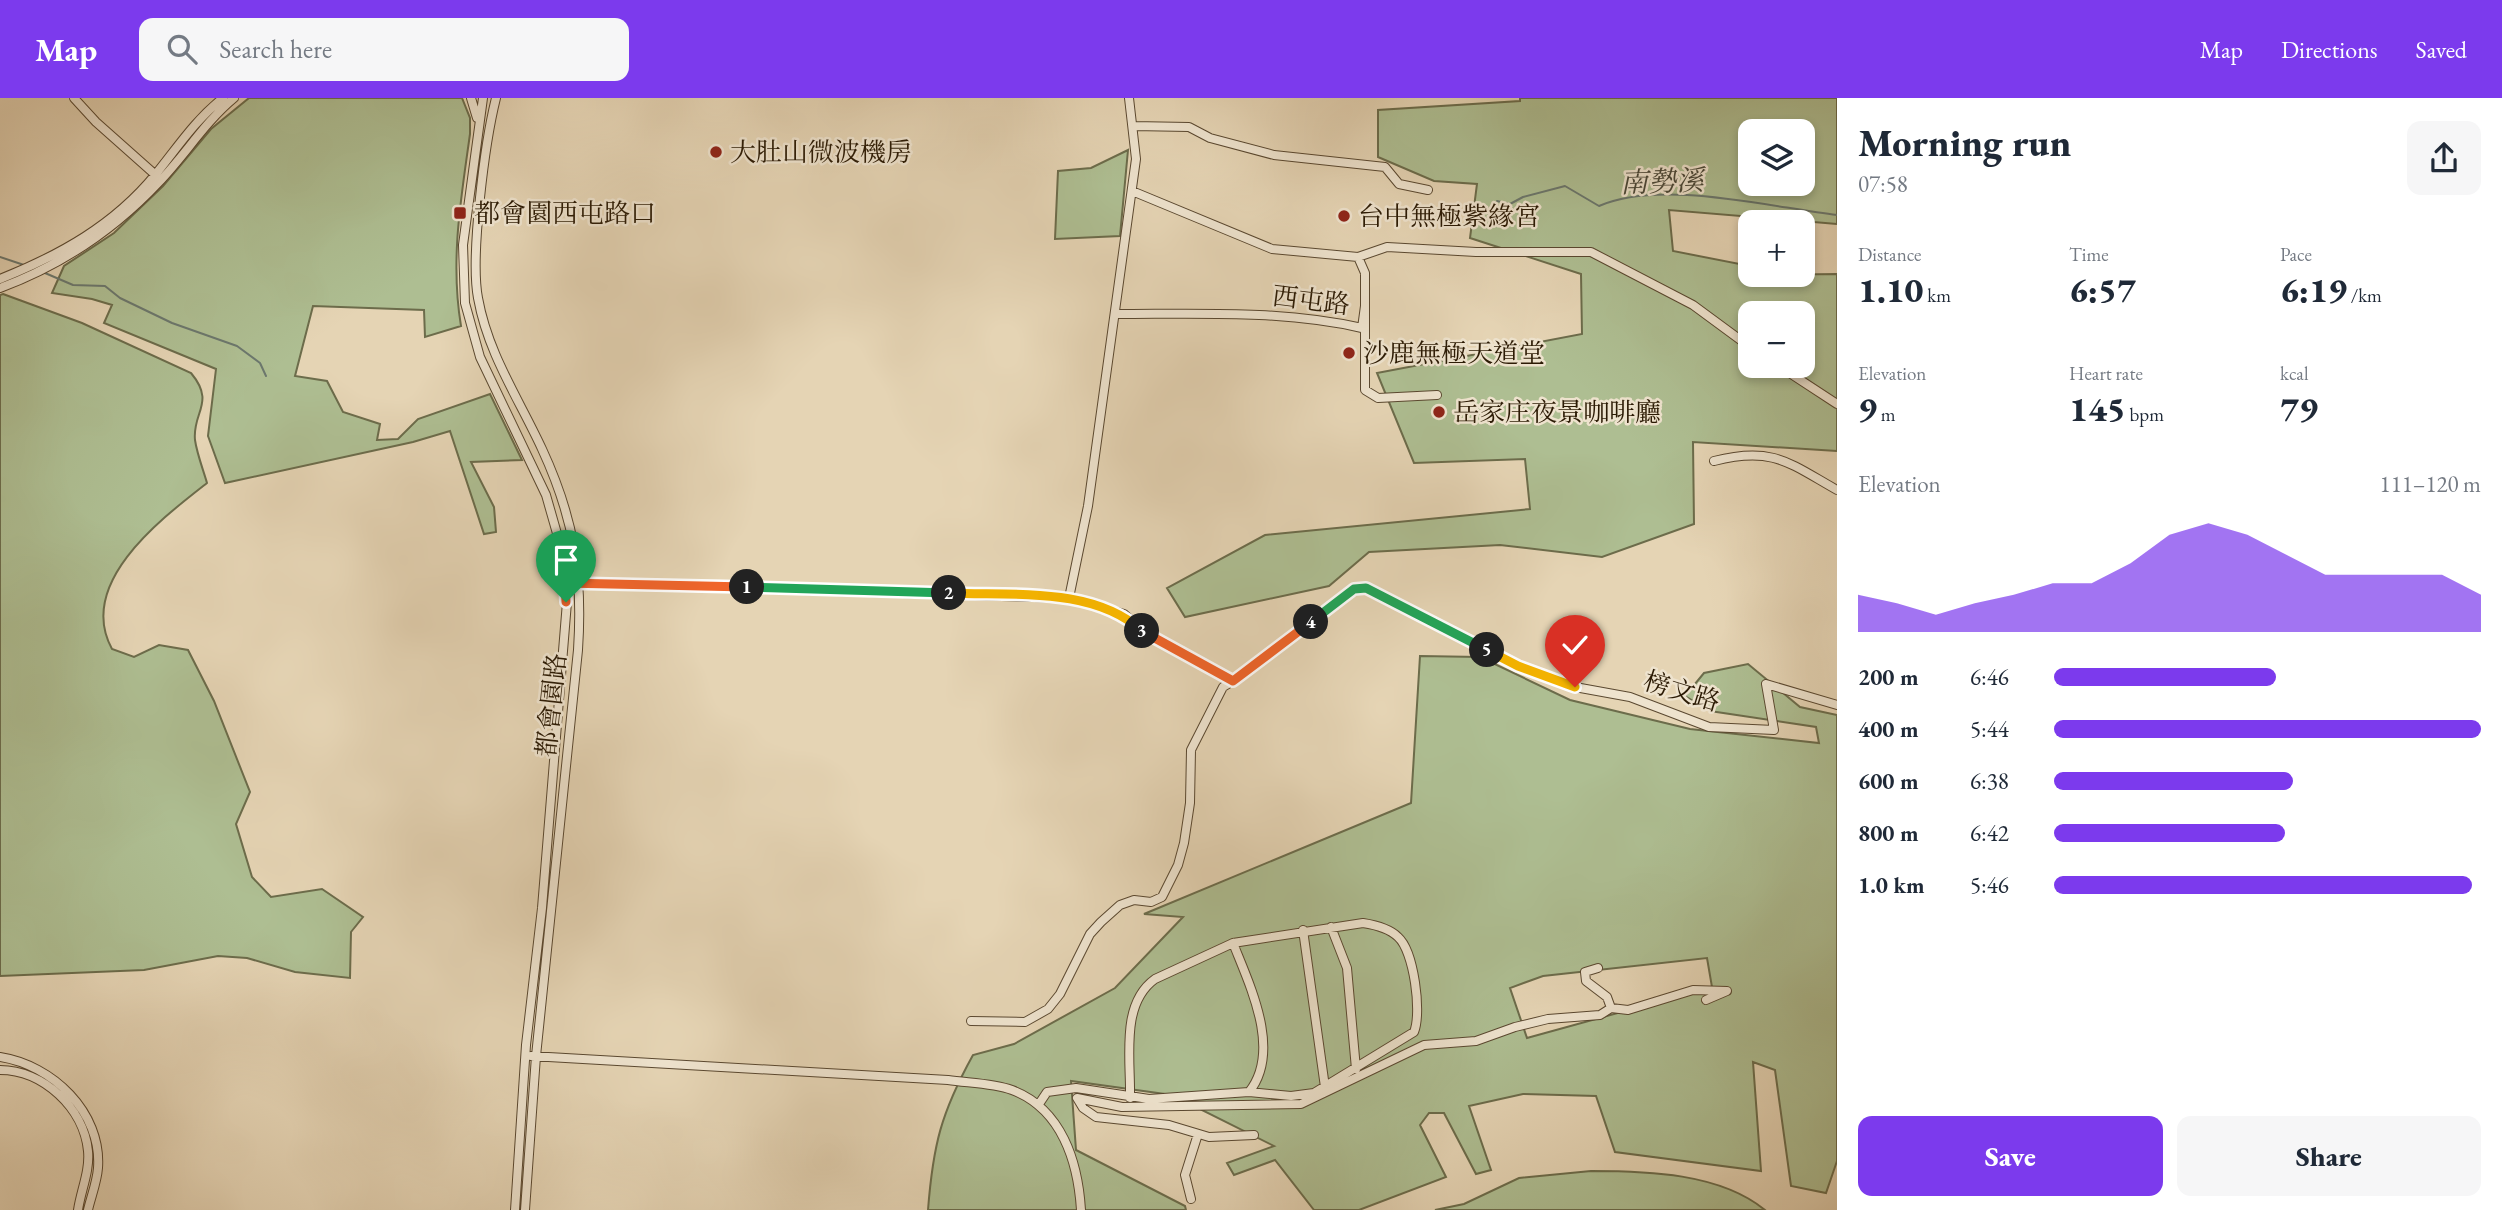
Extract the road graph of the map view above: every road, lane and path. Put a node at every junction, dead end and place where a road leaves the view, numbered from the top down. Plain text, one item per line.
1 (74, 98) edge
2 (223, 98) edge
3 (234, 98) edge
4 (471, 98) edge
5 (483, 98) edge
6 (496, 98) edge
7 (1129, 98) edge
8 (1133, 126) junction
9 (478, 131) junction
10 (158, 177) junction
11 (1428, 190) dead end
12 (1132, 191) junction
13 (1358, 257) junction
14 (0, 279) edge
15 (0, 288) edge
16 (1365, 306) junction
17 (1117, 314) junction
18 (1738, 338) edge
19 (1797, 378) edge
20 (1437, 395) dead end
21 (1837, 404) edge
22 (1714, 461) dead end
23 (1837, 490) edge
24 (580, 582) junction
25 (565, 583) junction
26 (1069, 598) junction
27 (1233, 681) junction
28 (1837, 705) edge
29 (1331, 927) junction
30 (1303, 930) junction
31 (1233, 943) junction
32 (1598, 968) dead end
33 (1706, 1000) dead end
34 (1611, 1008) junction
35 (971, 1021) dead end
36 (525, 1056) junction
37 (536, 1056) junction
38 (0, 1057) edge
39 (1356, 1069) junction
40 (0, 1070) edge
41 (1325, 1087) junction
42 (1249, 1092) junction
43 (1130, 1097) junction
44 (1039, 1104) junction
45 (1198, 1134) junction
46 (1254, 1135) dead end
47 (1192, 1199) dead end
48 (78, 1210) edge
49 (88, 1210) edge
50 (515, 1210) edge
51 (525, 1210) edge
52 (1081, 1210) edge

1 - 10 street
2 - 10 street
3 - 10 street
4 - 9 street
5 - 9 street, 都會園路
6 - 24 street, 都會園路
7 - 8 street
8 - 11 street
8 - 12 street
9 - 25 street, 都會園路
10 - 14 street
10 - 15 street
12 - 13 street
12 - 17 street
13 - 16 street
13 - 18 street
16 - 17 street, 西屯路
16 - 20 street, 西屯路
17 - 26 street
19 - 21 street
22 - 23 street
24 - 25 street
24 - 26 street
24 - 37 street, 都會園路
25 - 36 street, 都會園路
26 - 27 street
27 - 28 street, 榜文路
27 - 35 street
29 - 30 street
29 - 39 street
29 - 39 street
30 - 31 street
30 - 41 street
31 - 42 street
31 - 43 street
32 - 34 street
33 - 34 street
34 - 45 street
36 - 37 street
36 - 50 street, 都會園路
37 - 44 street
37 - 51 street, 都會園路
38 - 49 street
39 - 41 street
40 - 48 street
41 - 42 street
42 - 43 street
43 - 44 street
44 - 52 street
45 - 46 street
45 - 47 street

